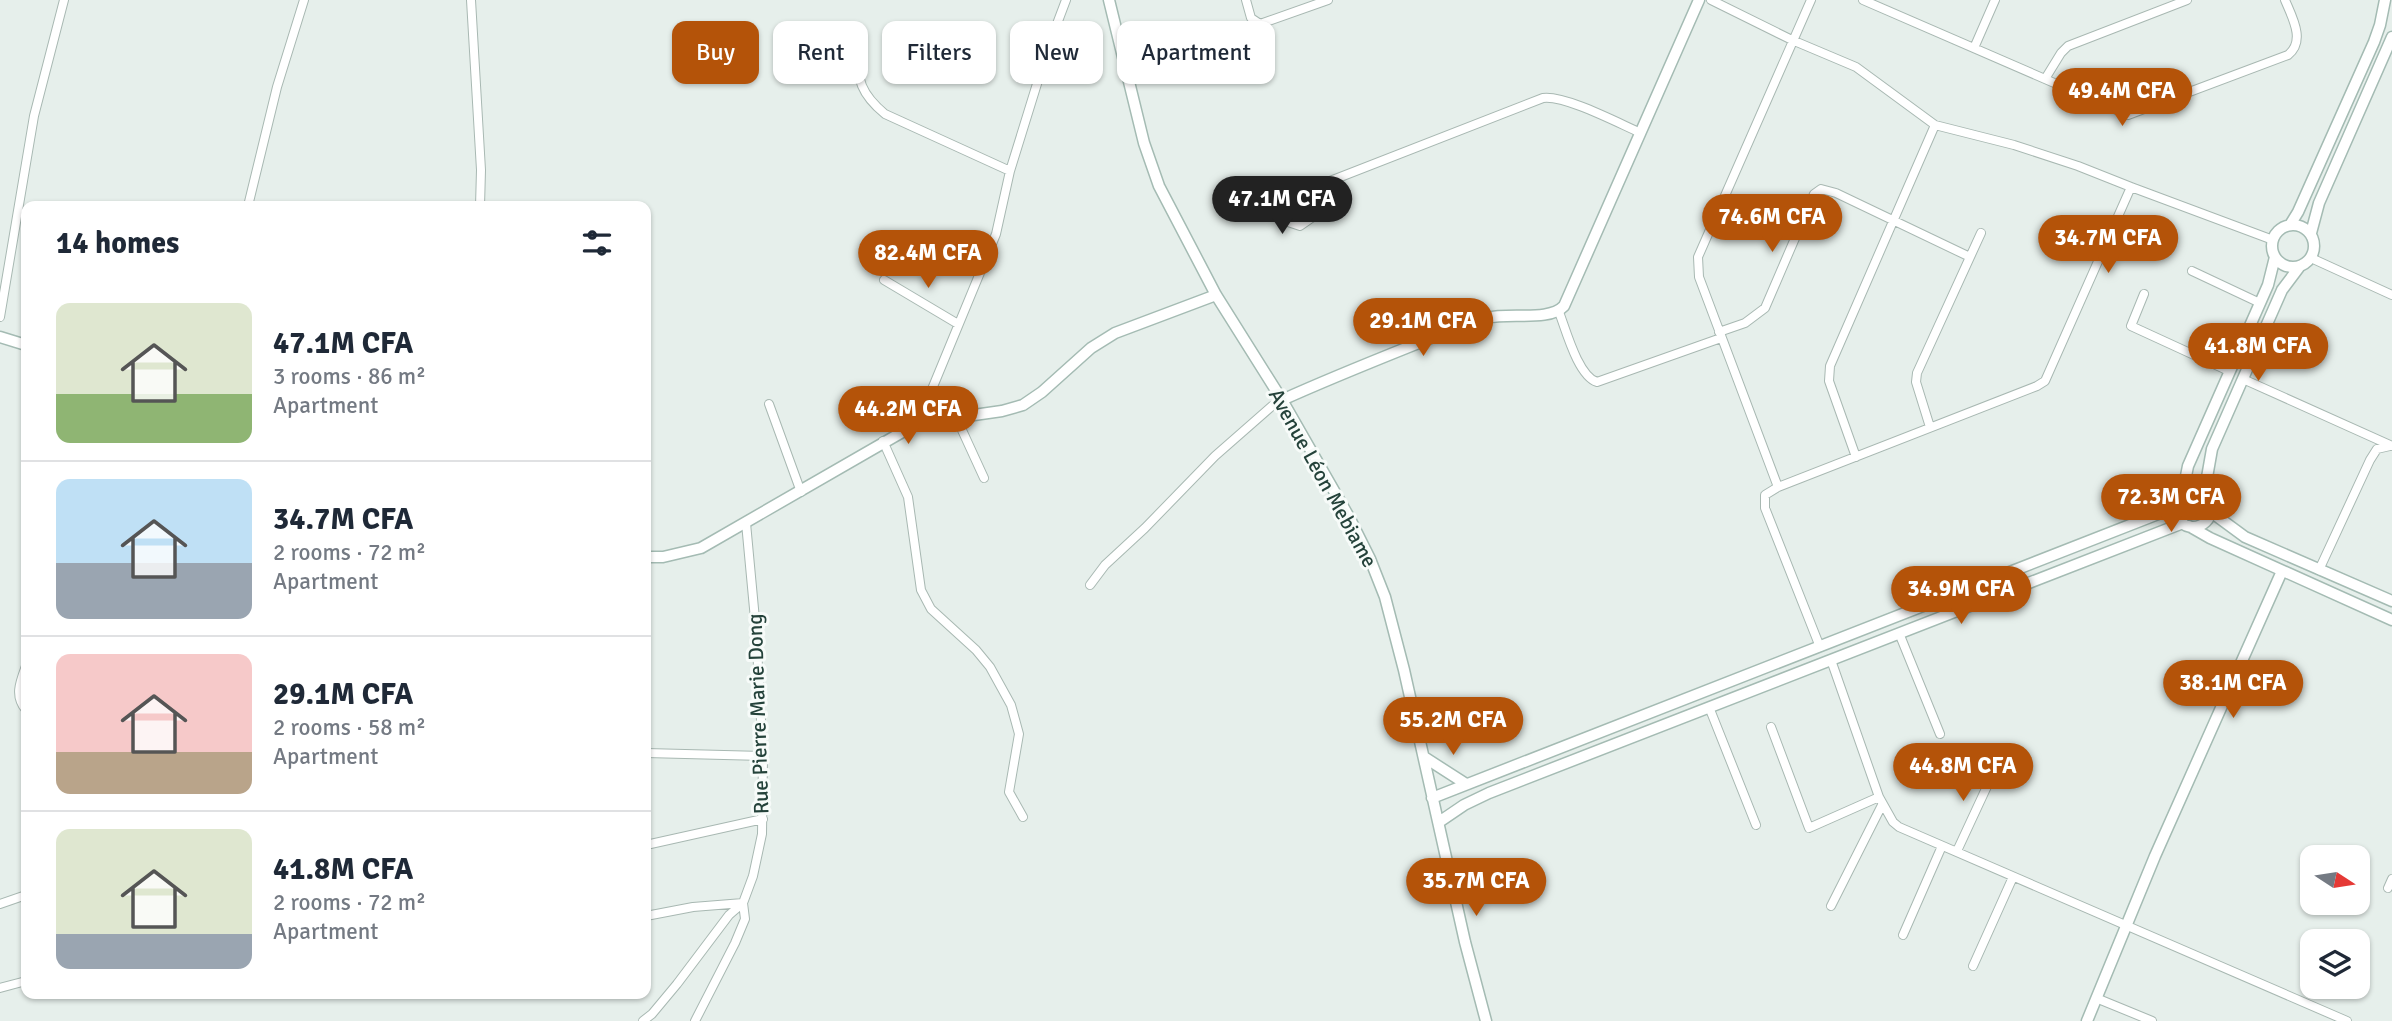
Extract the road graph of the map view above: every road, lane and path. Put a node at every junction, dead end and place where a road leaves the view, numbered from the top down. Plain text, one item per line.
1 (64, 0) edge
2 (304, 0) edge
3 (471, 0) edge
4 (1066, 0) edge
5 (1109, 0) edge
6 (1246, 0) edge
7 (1328, 0) edge
8 (1699, 0) edge
9 (1712, 0) edge
10 (1811, 0) edge
11 (1863, 0) edge
12 (1995, 0) edge
13 (2187, 0) edge
14 (2285, 0) edge
15 (2385, 0) edge
16 (1884, 4) edge
17 (2392, 37) edge
18 (1792, 40) junction
19 (1974, 48) junction
20 (2045, 79) junction
21 (860, 84) edge
22 (1935, 125) junction
23 (1641, 133) junction
24 (1010, 171) junction
25 (2131, 187) junction
26 (1307, 190) junction
27 (249, 201) edge
28 (480, 201) edge
29 (1894, 220) junction
30 (2290, 225) junction
31 (1981, 233) dead end
32 (2311, 233) junction
33 (2273, 240) junction
34 (1970, 257) junction
35 (2275, 257) junction
36 (2311, 258) junction
37 (2300, 266) junction
38 (2192, 271) dead end
39 (884, 280) dead end
40 (2144, 294) dead end
41 (1216, 295) junction
42 (2392, 295) edge
43 (2260, 303) junction
44 (1559, 312) junction
45 (0, 317) edge
46 (958, 324) junction
47 (1720, 335) junction
48 (0, 338) edge
49 (21, 344) edge
50 (2229, 371) junction
51 (2243, 379) junction
52 (1282, 400) junction
53 (769, 404) dead end
54 (956, 417) junction
55 (918, 423) junction
56 (1930, 427) junction
57 (883, 441) junction
58 (2392, 446) edge
59 (1856, 457) junction
60 (984, 478) dead end
61 (1778, 487) junction
62 (801, 492) junction
63 (2182, 496) junction
64 (2206, 497) junction
65 (2176, 507) junction
66 (2211, 512) junction
67 (746, 523) junction
68 (2186, 525) junction
69 (651, 557) edge
70 (2319, 570) junction
71 (2282, 571) junction
72 (1090, 585) dead end
73 (2392, 601) edge
74 (2392, 620) edge
75 (1899, 633) junction
76 (1820, 647) junction
77 (1831, 660) junction
78 (21, 681) edge
79 (21, 704) edge
80 (1709, 707) junction
81 (1771, 727) dead end
82 (1940, 734) dead end
83 (651, 753) edge
84 (763, 756) junction
85 (1423, 757) junction
86 (1996, 767) dead end
87 (1466, 784) junction
88 (1432, 798) junction
89 (1881, 801) junction
90 (1023, 817) dead end
91 (763, 819) junction
92 (1439, 822) junction
93 (1756, 825) dead end
94 (651, 844) edge
95 (1942, 846) junction
96 (1957, 852) junction
97 (2013, 877) junction
98 (21, 897) edge
99 (743, 903) junction
100 (0, 904) edge
101 (1832, 906) dead end
102 (651, 915) edge
103 (2127, 927) junction
104 (1903, 935) dead end
105 (1973, 967) dead end
106 (21, 982) edge
107 (0, 988) edge
108 (2096, 998) junction
109 (651, 1017) edge
110 (643, 1021) edge
111 (695, 1021) edge
112 (1486, 1021) edge
113 (2087, 1021) edge
114 (2152, 1021) edge
115 (2347, 1021) edge

1 - 45 street
2 - 27 street
3 - 28 street
4 - 24 street
5 - 41 main road, Avenue Léon Mebiame
6 - 7 street
8 - 23 main road
9 - 18 street
10 - 18 street
11 - 16 street
12 - 19 street
13 - 20 street
14 - 20 street
15 - 30 main road
16 - 19 street
17 - 32 main road
18 - 22 street
18 - 47 street
19 - 20 street
21 - 24 street
22 - 25 street
22 - 29 street
23 - 26 street
23 - 44 main road
24 - 46 street
25 - 33 street
25 - 56 street
26 - 26 street
29 - 34 street
29 - 47 street
29 - 59 street
30 - 32 main road
30 - 33 main road
31 - 34 street
32 - 36 main road
33 - 35 main road
34 - 56 street
35 - 37 main road
35 - 43 main road
36 - 37 main road
36 - 42 street
37 - 51 main road
38 - 43 street
39 - 46 street
40 - 50 street
41 - 52 main road, Avenue Léon Mebiame
41 - 54 main road
43 - 50 main road
44 - 47 street
44 - 52 main road
46 - 55 street
47 - 61 street
48 - 49 main road
50 - 63 main road
51 - 58 street
51 - 64 main road
52 - 72 street
52 - 85 main road, Avenue Léon Mebiame
53 - 62 street
54 - 55 main road
54 - 60 street
55 - 57 main road
56 - 59 street
57 - 62 main road
57 - 90 street
58 - 70 street
59 - 61 street
61 - 76 street
62 - 67 main road
63 - 64 main road
63 - 65 main road
64 - 66 main road
65 - 68 main road
65 - 76 main road
66 - 68 main road
66 - 70 main road
67 - 69 main road
67 - 84 street, Rue Pierre Marie Dong
68 - 71 main road
68 - 75 main road
70 - 73 main road
71 - 74 main road
71 - 103 main road
75 - 77 main road
75 - 82 street
76 - 87 main road
77 - 80 main road
77 - 89 street
78 - 79 street
80 - 92 main road
80 - 93 street
81 - 89 street
83 - 84 street
84 - 91 street, Rue Pierre Marie Dong
85 - 87 main road
85 - 88 main road, Avenue Léon Mebiame
86 - 96 street
87 - 88 main road
88 - 92 main road, Avenue Léon Mebiame
89 - 95 street
89 - 101 street
91 - 94 street
91 - 99 street, Rue Pierre Marie Dong
92 - 112 main road, Avenue Léon Mebiame
95 - 96 street
95 - 104 street
96 - 97 street
97 - 103 street
97 - 105 street
98 - 100 street
99 - 102 street
99 - 109 street
99 - 111 street
103 - 108 main road
103 - 115 street
106 - 107 street
108 - 113 main road
108 - 114 street
109 - 110 street

